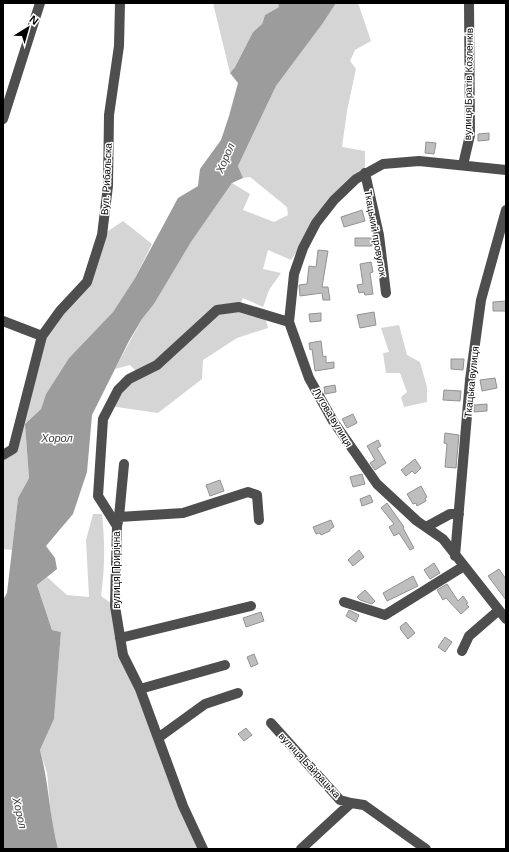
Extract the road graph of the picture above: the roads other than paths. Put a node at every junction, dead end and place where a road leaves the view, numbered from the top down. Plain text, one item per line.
1 (40, 3) edge
2 (120, 3) edge
3 (469, 3) edge
4 (3, 119) edge
5 (463, 165) junction
6 (506, 170) edge
7 (365, 173) junction
8 (356, 179) joint
9 (506, 210) edge
10 (386, 293) dead end
11 (3, 321) edge
12 (289, 322) junction
13 (42, 336) junction
14 (3, 455) edge
15 (124, 464) dead end
16 (459, 514) junction
17 (259, 520) dead end
18 (118, 521) junction
19 (428, 526) junction
20 (455, 556) junction
21 (464, 566) junction
22 (344, 602) dead end
23 (251, 606) dead end
24 (499, 610) junction
25 (506, 619) edge
26 (120, 638) junction
27 (462, 651) dead end
28 (225, 665) dead end
29 (140, 689) junction
30 (238, 693) dead end
31 (271, 723) dead end
32 (158, 738) junction
33 (351, 803) junction
34 (204, 849) edge
35 (301, 849) edge
36 (426, 849) edge

1 - 4 street
2 - 13 street, Вул. Рибальска
3 - 5 street, вулиця Братів Козленків
5 - 6 street, Ткацький провулок
5 - 7 street, Ткацький провулок
7 - 8 street, Ткацький провулок
7 - 10 street, Ткацький провулок
8 - 12 street, Лугова вулиця
9 - 16 street, Ткацька вулиця
11 - 13 street
12 - 18 street, вулиця Прирічна
12 - 19 street, Лугова вулиця
13 - 14 street
15 - 18 street
16 - 19 street
16 - 20 street, Ткацька вулиця
17 - 18 street
18 - 26 street, вулиця Прирічна
19 - 20 street, Лугова вулиця
20 - 21 street, Лугова вулиця
21 - 22 street
21 - 24 street, Лугова вулиця
23 - 26 street
24 - 25 street, Лугова вулиця
24 - 27 street
26 - 29 street, вулиця Прирічна
28 - 29 street
29 - 32 street, вулиця Прирічна
30 - 32 street
31 - 33 street, вулиця Байрацька
32 - 34 street, вулиця Прирічна
33 - 35 street
33 - 36 street, вулиця Байрацька

